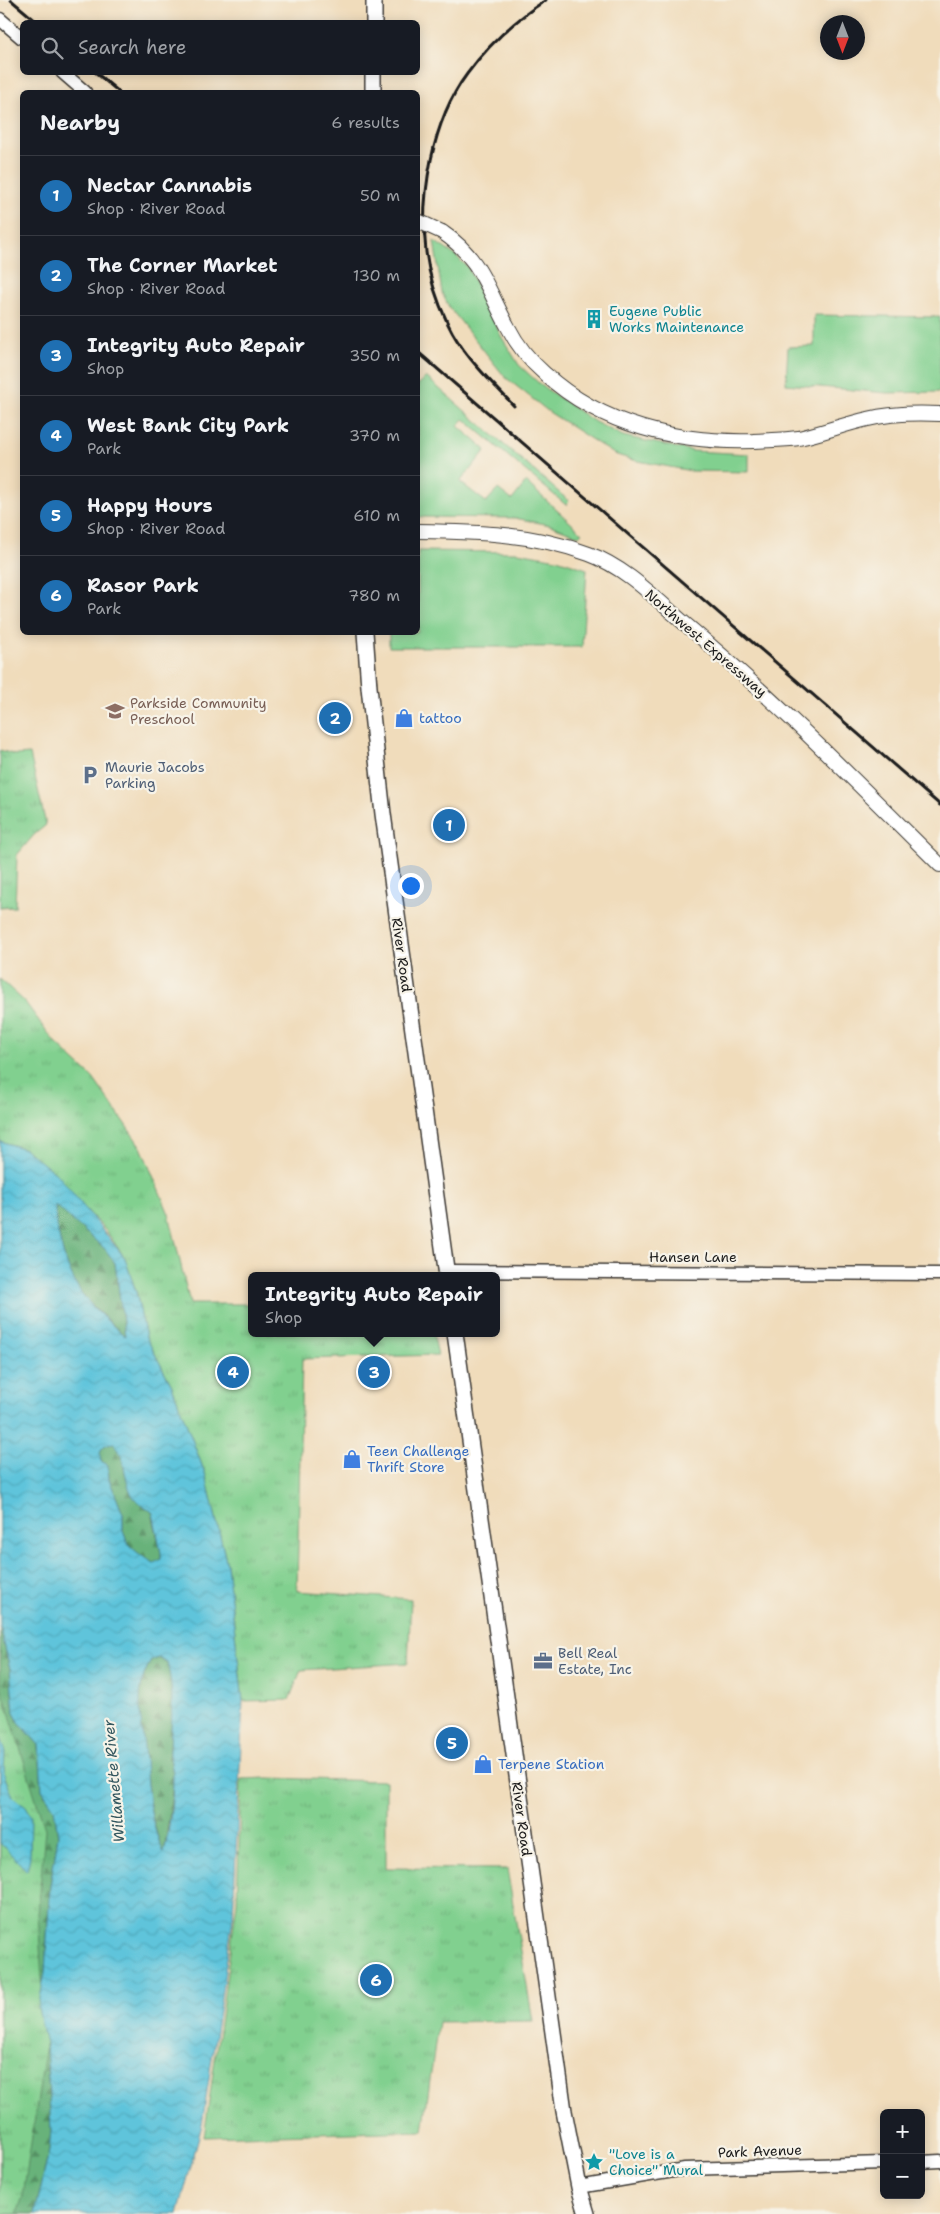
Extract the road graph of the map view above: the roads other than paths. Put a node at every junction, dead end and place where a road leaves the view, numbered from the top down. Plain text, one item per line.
1 (374, 0) edge
2 (0, 19) edge
3 (374, 20) edge
4 (20, 36) edge
5 (65, 75) edge
6 (373, 75) edge
7 (83, 90) edge
8 (373, 90) edge
9 (420, 223) edge
10 (940, 414) edge
11 (420, 531) edge
12 (365, 635) edge
13 (940, 865) edge
14 (446, 1272) edge
15 (500, 1274) edge
16 (940, 1274) edge
17 (456, 1337) edge
18 (940, 2161) edge
19 (925, 2162) edge
20 (880, 2163) edge
21 (579, 2187) junction
22 (587, 2214) edge

1 - 3 main road
2 - 4 street
5 - 7 street
6 - 8 main road
9 - 10 main road, bridge
11 - 13 main road, Northwest Expressway
12 - 14 main road, River Road
15 - 16 street, Hansen Lane
17 - 21 main road, River Road
18 - 19 street
20 - 21 street, Park Avenue
21 - 22 main road, River Road

